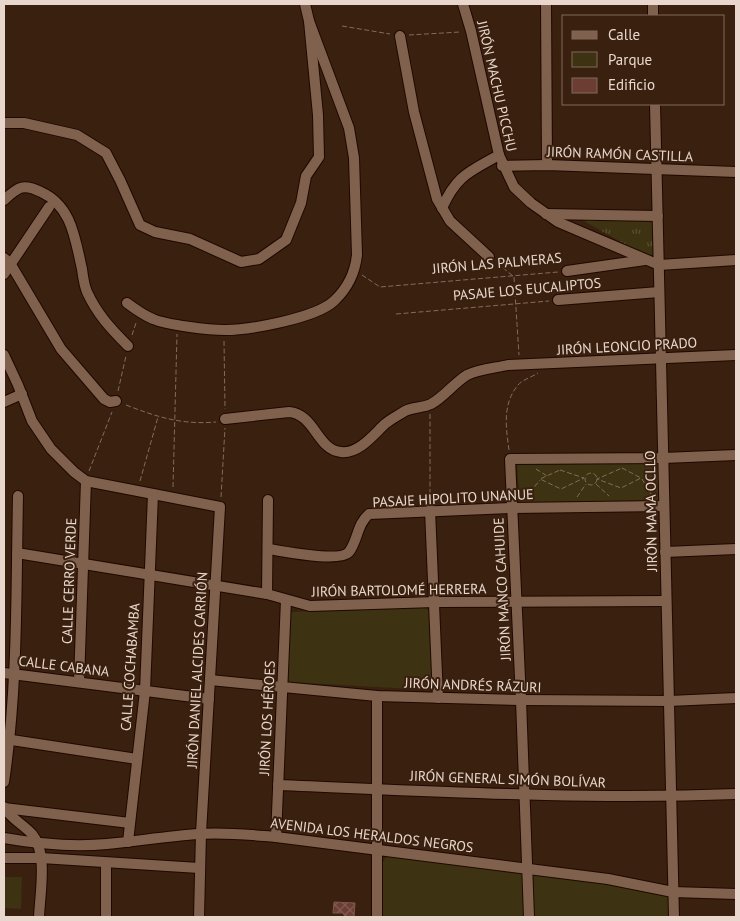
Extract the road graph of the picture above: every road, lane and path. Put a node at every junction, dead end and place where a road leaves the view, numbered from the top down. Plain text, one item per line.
1 (305, 4) edge
2 (462, 4) edge
3 (546, 4) edge
4 (309, 21) junction
5 (400, 36) dead end
6 (655, 105) edge
7 (4, 123) edge
8 (501, 160) junction
9 (547, 165) junction
10 (657, 168) junction
11 (736, 172) edge
12 (4, 200) edge
13 (50, 207) dead end
14 (442, 208) junction
15 (546, 214) junction
16 (658, 216) junction
17 (489, 257) joint
18 (647, 260) junction
19 (736, 260) edge
20 (7, 261) edge
21 (659, 265) junction
22 (355, 270) junction
23 (566, 271) joint
24 (4, 274) edge
25 (514, 276) junction
26 (659, 292) junction
27 (558, 300) joint
28 (127, 303) dead end
29 (516, 303) junction
30 (140, 312) junction
31 (396, 314) dead end
32 (177, 324) junction
33 (128, 346) junction
34 (4, 355) edge
35 (736, 355) edge
36 (661, 358) junction
37 (556, 363) junction
38 (520, 364) junction
39 (7, 369) edge
40 (22, 394) junction
41 (116, 401) junction
42 (4, 402) edge
43 (430, 405) junction
44 (158, 417) junction
45 (226, 419) joint
46 (174, 421) junction
47 (736, 456) edge
48 (663, 458) junction
49 (510, 459) junction
50 (616, 465) dead end
51 (626, 465) dead end
52 (540, 466) dead end
53 (548, 476) junction
54 (584, 478) junction
55 (642, 478) junction
56 (540, 479) junction
57 (597, 479) junction
58 (86, 481) junction
59 (596, 483) junction
60 (587, 484) junction
61 (137, 491) junction
62 (655, 491) dead end
63 (153, 494) junction
64 (18, 496) dead end
65 (173, 498) junction
66 (602, 498) dead end
67 (584, 499) dead end
68 (646, 499) dead end
69 (655, 499) junction
70 (268, 500) dead end
71 (523, 501) dead end
72 (664, 506) junction
73 (512, 508) junction
74 (430, 510) junction
75 (268, 549) junction
76 (736, 549) edge
77 (17, 552) junction
78 (665, 552) junction
79 (83, 564) junction
80 (150, 575) junction
81 (216, 586) junction
82 (268, 594) junction
83 (286, 600) junction
84 (666, 601) junction
85 (435, 602) junction
86 (517, 602) junction
87 (4, 673) edge
88 (15, 674) junction
89 (210, 680) junction
90 (80, 682) junction
91 (283, 686) junction
92 (145, 691) junction
93 (376, 696) junction
94 (438, 698) junction
95 (736, 698) edge
96 (209, 699) junction
97 (521, 700) junction
98 (669, 701) junction
99 (7, 739) edge
100 (137, 759) junction
101 (4, 782) edge
102 (278, 785) junction
103 (377, 789) junction
104 (736, 794) edge
105 (524, 795) junction
106 (671, 797) junction
107 (4, 808) edge
108 (130, 823) junction
109 (201, 834) junction
110 (276, 837) junction
111 (4, 838) edge
112 (128, 842) junction
113 (38, 844) junction
114 (377, 849) junction
115 (4, 858) edge
116 (41, 858) junction
117 (106, 863) junction
118 (199, 868) junction
119 (527, 868) junction
120 (673, 892) junction
121 (736, 894) edge
122 (40, 917) edge
123 (106, 917) edge
124 (199, 917) edge
125 (377, 917) edge
126 (528, 917) edge
127 (674, 917) edge

1 - 4 street
2 - 8 street, JIRÓN MACHU PICCHU
3 - 9 street
4 - 7 street
4 - 22 street
5 - 14 street
6 - 10 street, JIRÓN MAMA OCLLO
8 - 9 street, JIRÓN RAMÓN CASTILLA
8 - 14 street
8 - 15 street, JIRÓN MACHU PICCHU
9 - 10 street, JIRÓN RAMÓN CASTILLA
10 - 11 street, JIRÓN RAMÓN CASTILLA
10 - 16 street, JIRÓN MAMA OCLLO
12 - 33 street
13 - 20 street
14 - 17 street
15 - 16 street
15 - 18 street, JIRÓN MACHU PICCHU
16 - 21 street, JIRÓN MAMA OCLLO
17 - 25 path
18 - 21 street, JIRÓN MACHU PICCHU
18 - 23 street, JIRÓN LAS PALMERAS
19 - 21 street
20 - 24 street
20 - 41 street
21 - 26 street, JIRÓN MAMA OCLLO
22 - 25 path, JIRÓN LAS PALMERAS
22 - 32 street
23 - 25 path, JIRÓN LAS PALMERAS
25 - 29 path
26 - 27 street, PASAJE LOS EUCALIPTOS
26 - 36 street, JIRÓN MAMA OCLLO
27 - 29 path, PASAJE LOS EUCALIPTOS
28 - 30 street
29 - 31 path, PASAJE LOS EUCALIPTOS
29 - 38 path
30 - 32 street
30 - 33 path
32 - 46 path
33 - 41 path
34 - 39 street
35 - 36 street, JIRÓN LEONCIO PRADO
36 - 37 street, JIRÓN LEONCIO PRADO
36 - 48 street, JIRÓN MAMA OCLLO
37 - 38 street, JIRÓN LEONCIO PRADO
37 - 49 path
38 - 43 street, JIRÓN LEONCIO PRADO
39 - 40 street
40 - 42 street
40 - 58 street
41 - 44 path
41 - 58 path
43 - 45 street
43 - 74 path
44 - 46 path
44 - 61 path
45 - 46 path
46 - 65 path
47 - 48 street
48 - 49 street
48 - 72 street, JIRÓN MAMA OCLLO
49 - 73 street, JIRÓN MANCO CAHUIDE
50 - 51 path
52 - 53 path
53 - 54 path
53 - 56 path
54 - 56 path
54 - 57 path
54 - 60 path
55 - 57 path
55 - 57 path
55 - 69 path
56 - 71 path
57 - 59 path
58 - 61 street
58 - 79 street, CALLE CERRO VERDE
59 - 60 path
59 - 66 path
60 - 67 path
61 - 63 street
62 - 69 path
63 - 65 street
63 - 80 street, CALLE COCHABAMBA
64 - 77 street
65 - 81 street, JIRÓN DANIEL ALCIDES CARRIÓN
68 - 69 path
70 - 75 street
72 - 73 street, PASAJE HIPOLITO UNANUE
72 - 78 street, JIRÓN MAMA OCLLO
73 - 74 street, PASAJE HIPOLITO UNANUE
73 - 86 street, JIRÓN MANCO CAHUIDE
74 - 75 street, PASAJE HIPOLITO UNANUE
74 - 85 street
75 - 82 street
76 - 78 street
77 - 79 street, JIRÓN BARTOLOMÉ HERRERA
77 - 88 street
78 - 84 street, JIRÓN MAMA OCLLO
79 - 80 street, JIRÓN BARTOLOMÉ HERRERA
79 - 90 street, CALLE CERRO VERDE
80 - 81 street, JIRÓN BARTOLOMÉ HERRERA
80 - 92 street, CALLE COCHABAMBA
81 - 82 street, JIRÓN BARTOLOMÉ HERRERA
81 - 89 street, JIRÓN DANIEL ALCIDES CARRIÓN
82 - 83 street, JIRÓN BARTOLOMÉ HERRERA
83 - 85 street, JIRÓN BARTOLOMÉ HERRERA
83 - 91 street, JIRÓN LOS HÉROES
84 - 86 street, JIRÓN BARTOLOMÉ HERRERA
84 - 98 street, JIRÓN MAMA OCLLO
85 - 86 street, JIRÓN BARTOLOMÉ HERRERA
85 - 94 street
86 - 97 street, JIRÓN MANCO CAHUIDE
87 - 88 street, CALLE CABANA
88 - 90 street, CALLE CABANA
88 - 99 street
89 - 91 street, JIRÓN ANDRÉS RÁZURI
89 - 96 street, JIRÓN DANIEL ALCIDES CARRIÓN
90 - 92 street, CALLE CABANA
91 - 93 street, JIRÓN ANDRÉS RÁZURI
91 - 102 street, JIRÓN LOS HÉROES
92 - 96 street, CALLE CABANA
92 - 100 street, CALLE COCHABAMBA
93 - 94 street, JIRÓN ANDRÉS RÁZURI
93 - 103 street
94 - 97 street, JIRÓN ANDRÉS RÁZURI
95 - 98 street, JIRÓN ANDRÉS RÁZURI
96 - 109 street, JIRÓN DANIEL ALCIDES CARRIÓN
97 - 98 street, JIRÓN ANDRÉS RÁZURI
97 - 105 street, JIRÓN MANCO CAHUIDE
98 - 106 street, JIRÓN MAMA OCLLO
99 - 100 street
99 - 101 street
100 - 108 street, CALLE COCHABAMBA
102 - 103 street, JIRÓN GENERAL SIMÓN BOLÍVAR
102 - 110 street, JIRÓN LOS HÉROES
103 - 105 street, JIRÓN GENERAL SIMÓN BOLÍVAR
103 - 114 street
104 - 106 street, JIRÓN GENERAL SIMÓN BOLÍVAR
105 - 106 street, JIRÓN GENERAL SIMÓN BOLÍVAR
105 - 119 street, JIRÓN MANCO CAHUIDE
106 - 120 street, JIRÓN MAMA OCLLO
107 - 108 street
107 - 113 street
108 - 112 street, CALLE COCHABAMBA
109 - 110 street, AVENIDA LOS HERALDOS NEGROS
109 - 112 street, AVENIDA LOS HERALDOS NEGROS
109 - 118 street, JIRÓN DANIEL ALCIDES CARRIÓN
110 - 114 street, AVENIDA LOS HERALDOS NEGROS
111 - 113 street, AVENIDA LOS HERALDOS NEGROS
112 - 113 street, AVENIDA LOS HERALDOS NEGROS
113 - 116 street
114 - 119 street, AVENIDA LOS HERALDOS NEGROS
114 - 125 street
115 - 116 street
116 - 117 street
116 - 122 street
117 - 118 street
117 - 123 street
118 - 124 street, JIRÓN DANIEL ALCIDES CARRIÓN
119 - 120 street, AVENIDA LOS HERALDOS NEGROS
119 - 126 street, JIRÓN MANCO CAHUIDE
120 - 121 street, AVENIDA LOS HERALDOS NEGROS
120 - 127 street, JIRÓN MAMA OCLLO

